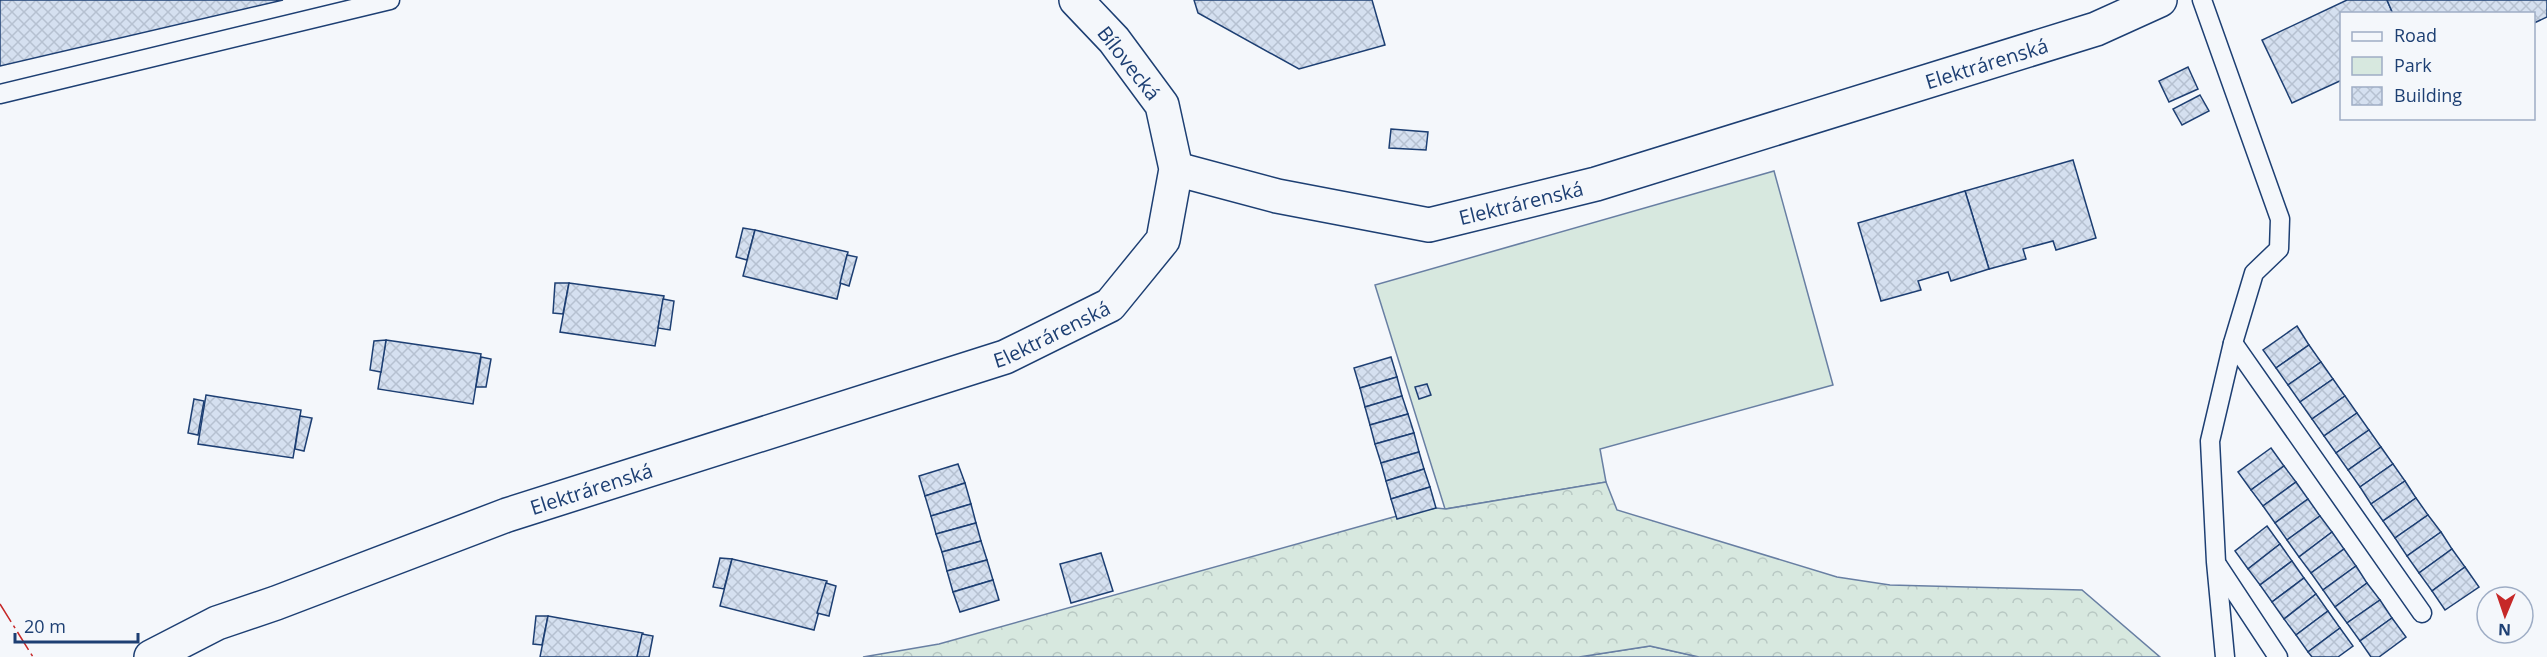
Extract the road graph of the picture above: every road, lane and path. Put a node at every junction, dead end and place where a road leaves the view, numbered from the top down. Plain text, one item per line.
1 (390, 0) edge
2 (1076, 0) edge
3 (2160, 0) edge
4 (2202, 0) edge
5 (0, 94) edge
6 (1176, 169) junction
7 (2233, 343) junction
8 (2216, 562) junction
9 (2422, 613) dead end
10 (151, 657) edge
11 (2225, 657) edge
12 (2278, 657) edge

1 - 5 lane
2 - 6 street, Bílovecká
3 - 6 street, Elektrárenská
4 - 7 lane
6 - 10 street, Elektrárenská
7 - 8 lane
7 - 9 lane
8 - 11 lane
8 - 12 lane

